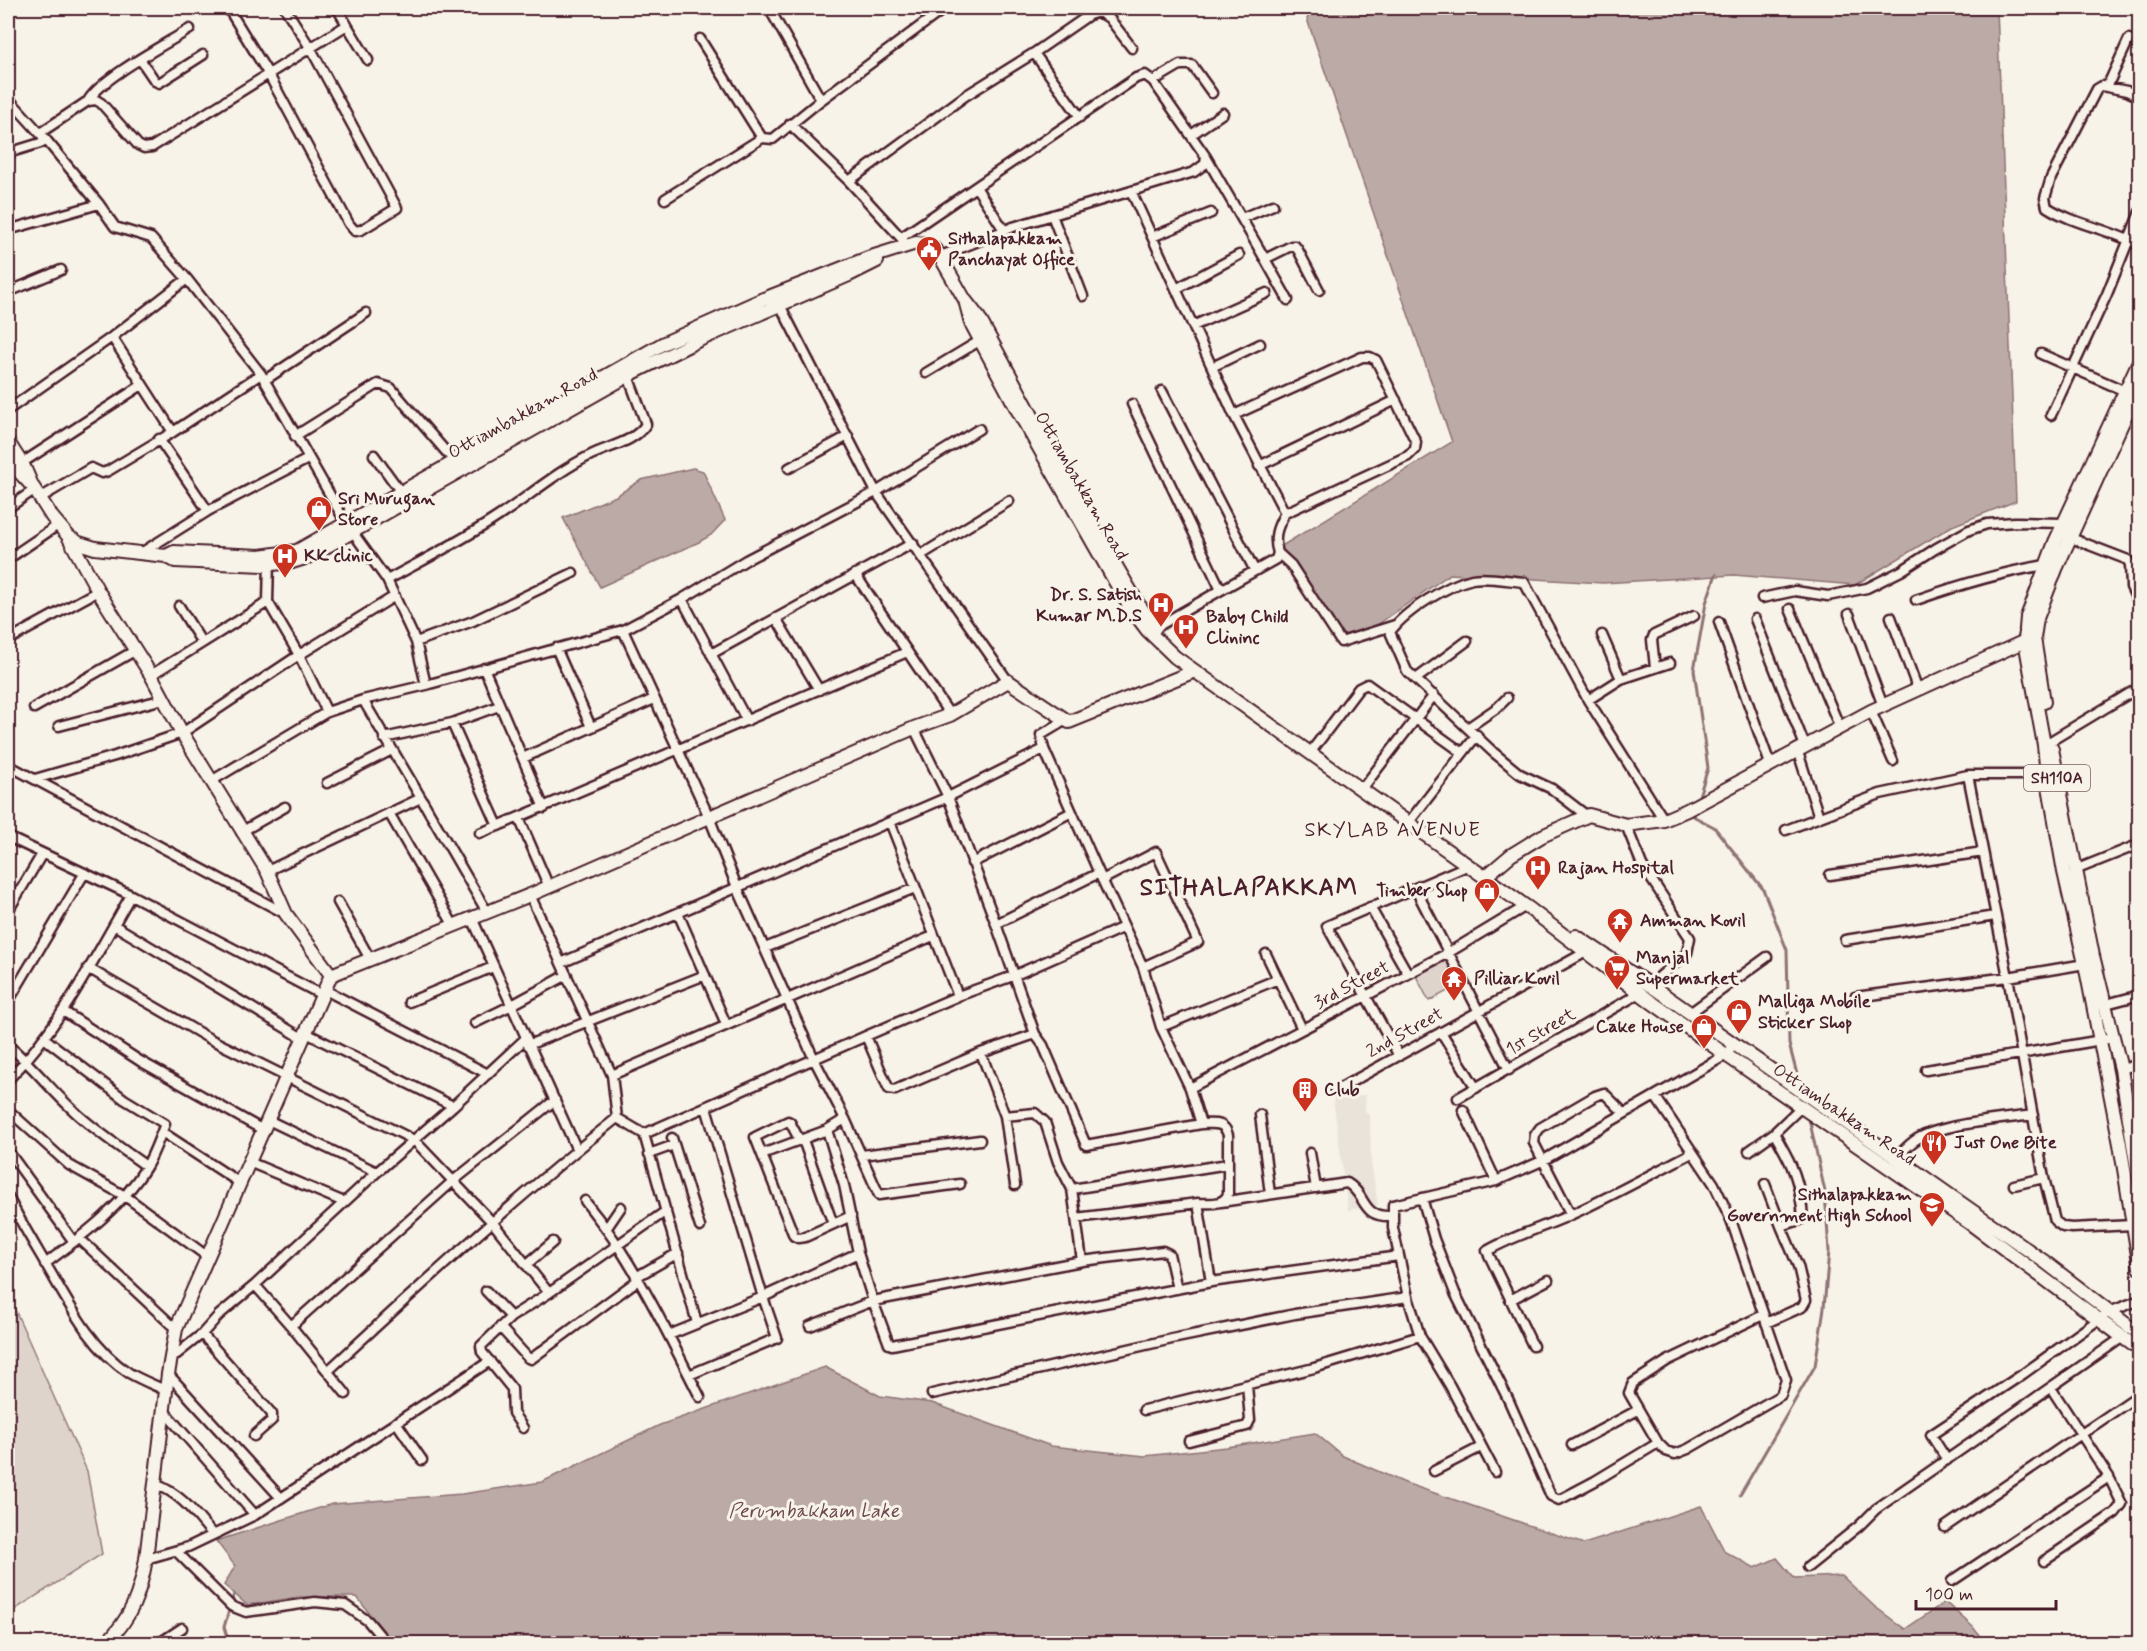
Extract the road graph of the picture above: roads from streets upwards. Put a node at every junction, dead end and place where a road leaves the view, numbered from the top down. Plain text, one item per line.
1 (228, 8) edge
2 (285, 8) edge
3 (337, 8) edge
4 (769, 8) edge
5 (945, 8) edge
6 (347, 25) junction
7 (190, 29) dead end
8 (700, 39) dead end
9 (2129, 39) dead end
10 (1132, 48) dead end
11 (311, 49) junction
12 (1034, 53) junction
13 (203, 55) dead end
14 (140, 59) junction
15 (368, 60) dead end
16 (269, 75) junction
17 (1153, 81) junction
18 (2108, 87) junction
19 (1212, 93) dead end
20 (2139, 97) edge
21 (8, 98) edge
22 (821, 100) junction
23 (88, 101) junction
24 (1223, 113) dead end
25 (1080, 117) junction
26 (790, 124) junction
27 (40, 133) junction
28 (1191, 135) junction
29 (762, 138) junction
30 (47, 141) junction
31 (8, 153) edge
32 (1206, 157) junction
33 (849, 181) junction
34 (976, 187) junction
35 (1131, 191) junction
36 (665, 199) dead end
37 (99, 204) junction
38 (1274, 205) dead end
39 (2139, 212) edge
40 (1211, 213) dead end
41 (1052, 215) junction
42 (1242, 218) junction
43 (8, 230) edge
44 (1004, 230) junction
45 (1152, 237) junction
46 (2128, 240) junction
47 (905, 241) junction
48 (2139, 246) edge
49 (892, 251) junction
50 (1239, 255) dead end
51 (940, 256) junction
52 (1265, 259) junction
53 (61, 270) dead end
54 (187, 279) junction
55 (1176, 289) junction
56 (1319, 290) dead end
57 (8, 292) edge
58 (1267, 293) dead end
59 (1083, 297) dead end
60 (965, 300) junction
61 (1288, 300) dead end
62 (780, 305) junction
63 (366, 313) dead end
64 (1193, 326) junction
65 (112, 337) junction
66 (981, 340) junction
67 (1260, 344) dead end
68 (2041, 354) dead end
69 (2139, 359) edge
70 (1212, 367) junction
71 (2072, 368) junction
72 (926, 373) dead end
73 (628, 376) junction
74 (263, 377) junction
75 (2139, 384) edge
76 (142, 385) junction
77 (1162, 391) dead end
78 (2125, 391) junction
79 (1396, 400) junction
80 (1132, 404) dead end
81 (8, 410) edge
82 (1234, 415) junction
83 (2051, 415) dead end
84 (979, 429) dead end
85 (173, 432) junction
86 (295, 436) junction
87 (848, 436) junction
88 (159, 439) junction
89 (8, 442) edge
90 (374, 455) dead end
91 (308, 459) junction
92 (8, 460) edge
93 (454, 461) junction
94 (22, 463) junction
95 (1259, 466) junction
96 (789, 468) dead end
97 (400, 491) junction
98 (35, 492) junction
99 (876, 492) junction
100 (1009, 501) dead end
101 (8, 508) edge
102 (208, 511) junction
103 (1285, 513) junction
104 (2063, 523) junction
105 (58, 525) junction
106 (350, 528) junction
107 (69, 537) junction
108 (2071, 538) junction
109 (913, 543) junction
110 (141, 553) junction
111 (1278, 553) junction
112 (921, 555) junction
113 (8, 559) edge
114 (269, 560) junction
115 (2139, 560) edge
116 (2046, 565) junction
117 (2130, 565) junction
118 (1255, 571) junction
119 (573, 573) dead end
120 (855, 574) junction
121 (387, 580) junction
122 (1221, 590) junction
123 (98, 591) junction
124 (395, 597) junction
125 (1762, 598) dead end
126 (682, 599) junction
127 (1916, 600) dead end
128 (268, 602) junction
129 (179, 606) dead end
130 (2139, 606) edge
131 (1790, 609) dead end
132 (1849, 614) dead end
133 (1694, 616) dead end
134 (1891, 617) dead end
135 (776, 618) junction
136 (1755, 619) dead end
137 (1719, 622) dead end
138 (1395, 624) junction
139 (1155, 628) junction
140 (623, 630) junction
141 (1602, 635) dead end
142 (8, 640) edge
143 (1467, 641) dead end
144 (2025, 641) junction
145 (416, 642) junction
146 (202, 643) junction
147 (556, 648) junction
148 (136, 650) junction
149 (907, 652) junction
150 (711, 654) junction
151 (299, 655) junction
152 (1670, 663) dead end
153 (1655, 667) junction
154 (484, 668) junction
155 (1195, 670) junction
156 (152, 675) junction
157 (1416, 679) junction
158 (1621, 679) junction
159 (1008, 681) junction
160 (426, 685) junction
161 (2139, 687) edge
162 (819, 690) junction
163 (1917, 690) junction
164 (1434, 695) junction
165 (1507, 698) dead end
166 (164, 699) junction
167 (654, 699) junction
168 (363, 700) junction
169 (1588, 700) junction
170 (499, 706) junction
171 (34, 708) dead end
172 (1877, 708) junction
173 (327, 712) junction
174 (950, 715) junction
175 (1416, 718) junction
176 (747, 720) junction
177 (1066, 720) junction
178 (452, 723) junction
179 (59, 726) dead end
180 (591, 727) junction
181 (914, 728) junction
182 (1469, 728) junction
183 (1840, 728) junction
184 (182, 734) junction
185 (1477, 735) junction
186 (384, 738) junction
187 (2047, 743) junction
188 (1801, 748) junction
189 (1044, 749) junction
190 (392, 750) junction
191 (678, 750) junction
192 (1310, 753) junction
193 (1462, 753) junction
194 (523, 758) junction
195 (1893, 761) dead end
196 (1770, 764) junction
197 (8, 765) edge
198 (1968, 775) junction
199 (2047, 775) junction
200 (35, 779) junction
201 (213, 780) junction
202 (327, 783) dead end
203 (1362, 789) junction
204 (948, 797) junction
205 (421, 798) junction
206 (285, 807) dead end
207 (544, 808) junction
208 (389, 813) junction
209 (1072, 813) junction
210 (1587, 816) junction
211 (709, 817) junction
212 (1819, 817) junction
213 (519, 818) junction
214 (1664, 819) junction
215 (890, 822) junction
216 (1409, 822) junction
217 (1626, 825) junction
218 (498, 826) junction
219 (1786, 830) dead end
220 (242, 832) junction
221 (480, 833) dead end
222 (8, 837) edge
223 (2139, 844) edge
224 (1983, 852) junction
225 (42, 854) junction
226 (972, 863) junction
227 (1469, 865) junction
228 (2075, 870) junction
229 (267, 871) junction
230 (84, 874) junction
231 (1830, 876) dead end
232 (1100, 877) junction
233 (1485, 877) junction
234 (549, 887) junction
235 (737, 887) junction
236 (915, 888) junction
237 (1415, 888) junction
238 (131, 895) junction
239 (530, 895) junction
240 (338, 902) dead end
241 (1370, 906) junction
242 (1528, 908) junction
243 (8, 910) edge
244 (487, 912) junction
245 (678, 913) junction
246 (286, 914) junction
247 (1995, 916) junction
248 (472, 918) junction
249 (996, 924) junction
250 (114, 925) junction
251 (454, 926) junction
252 (1124, 927) junction
253 (933, 936) junction
254 (1845, 940) dead end
255 (765, 948) junction
256 (1586, 952) junction
257 (1448, 953) junction
258 (1266, 954) dead end
259 (1767, 957) dead end
260 (370, 959) junction
261 (561, 963) junction
262 (2085, 964) junction
263 (493, 967) junction
264 (1143, 967) junction
265 (88, 968) junction
266 (1408, 974) junction
267 (331, 975) junction
268 (567, 975) junction
269 (705, 975) junction
270 (1013, 976) junction
271 (2008, 977) junction
272 (1278, 979) junction
273 (1645, 989) junction
274 (324, 993) junction
275 (2139, 995) edge
276 (958, 996) junction
277 (1365, 996) junction
278 (1856, 997) dead end
279 (787, 998) junction
280 (8, 1002) edge
281 (409, 1002) dead end
282 (2106, 1004) junction
283 (510, 1006) junction
284 (63, 1011) junction
285 (1479, 1012) junction
286 (1690, 1013) junction
287 (588, 1021) junction
288 (475, 1023) dead end
289 (726, 1024) junction
290 (1161, 1027) junction
291 (1302, 1029) junction
292 (1441, 1032) junction
293 (1035, 1034) junction
294 (305, 1036) junction
295 (866, 1036) junction
296 (44, 1038) junction
297 (2113, 1038) junction
298 (2099, 1040) junction
299 (526, 1042) junction
300 (8, 1045) edge
301 (1734, 1045) junction
302 (981, 1053) junction
303 (2022, 1053) junction
304 (1726, 1055) junction
305 (1399, 1056) junction
306 (814, 1059) junction
307 (27, 1061) junction
308 (2139, 1064) edge
309 (2121, 1069) junction
310 (1509, 1070) junction
311 (1926, 1070) dead end
312 (488, 1074) junction
313 (612, 1075) junction
314 (287, 1077) junction
315 (8, 1080) edge
316 (1190, 1088) junction
317 (1476, 1088) junction
318 (1335, 1091) dead end
319 (1655, 1096) junction
320 (1458, 1098) dead end
321 (555, 1100) junction
322 (453, 1107) junction
323 (706, 1107) junction
324 (1801, 1108) junction
325 (8, 1110) edge
326 (1462, 1110) dead end
327 (1624, 1113) junction
328 (1260, 1115) dead end
329 (2033, 1115) junction
330 (1005, 1116) junction
331 (617, 1118) junction
332 (845, 1119) junction
333 (1201, 1124) junction
334 (266, 1125) junction
335 (827, 1130) junction
336 (2135, 1130) edge
337 (162, 1132) junction
338 (1774, 1133) junction
339 (644, 1134) junction
340 (414, 1140) junction
341 (980, 1140) dead end
342 (802, 1141) junction
343 (576, 1150) junction
344 (1749, 1151) dead end
345 (8, 1152) edge
346 (1310, 1153) dead end
347 (649, 1154) junction
348 (762, 1154) junction
349 (1692, 1154) junction
350 (861, 1155) junction
351 (1896, 1158) junction
352 (1542, 1161) junction
353 (249, 1162) junction
354 (1228, 1164) junction
355 (146, 1166) junction
356 (377, 1172) junction
357 (2044, 1178) junction
358 (1496, 1181) junction
359 (452, 1182) junction
360 (240, 1183) junction
361 (2139, 1183) edge
362 (960, 1184) dead end
363 (1765, 1184) dead end
364 (1015, 1185) dead end
365 (2014, 1185) dead end
366 (1316, 1188) junction
367 (1072, 1189) junction
368 (1270, 1194) junction
369 (125, 1196) junction
370 (8, 1197) edge
371 (1422, 1198) junction
372 (585, 1201) dead end
373 (344, 1202) junction
374 (1221, 1202) junction
375 (1198, 1203) junction
376 (621, 1207) dead end
377 (666, 1211) junction
378 (1571, 1215) junction
379 (851, 1216) junction
380 (1393, 1216) junction
381 (1076, 1218) junction
382 (493, 1224) junction
383 (834, 1224) junction
384 (2133, 1225) junction
385 (1781, 1226) junction
386 (700, 1227) dead end
387 (606, 1229) junction
388 (77, 1240) junction
389 (553, 1242) dead end
390 (617, 1245) junction
391 (678, 1253) junction
392 (858, 1253) junction
393 (1399, 1256) junction
394 (208, 1257) junction
395 (1082, 1261) junction
396 (45, 1264) junction
397 (526, 1265) junction
398 (2139, 1268) edge
399 (637, 1279) junction
400 (1548, 1280) dead end
401 (1211, 1282) junction
402 (255, 1286) junction
403 (1177, 1289) junction
404 (486, 1291) dead end
405 (549, 1293) junction
406 (763, 1297) junction
407 (1408, 1297) junction
408 (1510, 1300) junction
409 (2139, 1300) edge
410 (873, 1301) junction
411 (2104, 1316) junction
412 (512, 1317) junction
413 (1764, 1319) junction
414 (697, 1323) junction
415 (291, 1326) junction
416 (810, 1326) dead end
417 (501, 1327) junction
418 (176, 1329) junction
419 (2139, 1333) edge
420 (202, 1334) junction
421 (669, 1335) junction
422 (1420, 1336) junction
423 (2122, 1337) junction
424 (2139, 1345) edge
425 (1533, 1346) dead end
426 (172, 1358) junction
427 (490, 1361) junction
428 (328, 1371) junction
429 (168, 1374) junction
430 (689, 1375) junction
431 (1247, 1384) junction
432 (2051, 1388) junction
433 (167, 1391) junction
434 (346, 1394) dead end
435 (932, 1394) dead end
436 (2139, 1394) edge
437 (700, 1397) dead end
438 (1144, 1410) dead end
439 (1638, 1410) junction
440 (164, 1411) junction
441 (396, 1422) junction
442 (524, 1428) dead end
443 (2082, 1434) junction
444 (254, 1436) dead end
445 (1189, 1441) dead end
446 (1658, 1443) junction
447 (1572, 1445) dead end
448 (1481, 1447) junction
449 (422, 1460) dead end
450 (1947, 1460) junction
451 (1434, 1471) dead end
452 (1495, 1472) dead end
453 (2109, 1477) junction
454 (155, 1484) junction
455 (281, 1498) junction
456 (255, 1515) junction
457 (1945, 1527) dead end
458 (213, 1535) junction
459 (176, 1551) junction
460 (146, 1559) junction
461 (2044, 1561) dead end
462 (1808, 1567) dead end
463 (1952, 1581) dead end
464 (182, 1628) dead end
465 (105, 1644) edge
466 (158, 1644) edge
467 (387, 1644) edge

1 - 16 street
2 - 11 street
3 - 6 street
4 - 22 street
5 - 22 street
6 - 11 street
6 - 15 street
7 - 14 street
8 - 29 street
9 - 18 street
10 - 12 street
11 - 16 street
11 - 16 street
12 - 25 street
12 - 33 street
13 - 14 street
14 - 23 street
16 - 23 street
17 - 19 street
17 - 25 street
17 - 28 street
18 - 20 street
18 - 46 street
21 - 27 street
22 - 26 street
23 - 27 street
24 - 28 street
25 - 34 street
26 - 29 street
26 - 33 street
27 - 30 street
28 - 32 street
29 - 36 street
30 - 31 street
30 - 37 street
32 - 35 street
32 - 42 street
33 - 47 street
34 - 44 street
34 - 47 street
35 - 41 street
35 - 45 street
37 - 43 street
37 - 54 street
38 - 42 street
39 - 46 street
40 - 45 street
41 - 44 street
41 - 59 street
42 - 52 street
44 - 51 street
45 - 55 street
46 - 48 street
46 - 71 street
47 - 49 street, Ottiambakkam Road
47 - 51 street
49 - 62 street, Ottiambakkam Road
49 - 93 street, Ottiambakkam Road
50 - 55 street
51 - 60 street, Ottiambakkam Road
52 - 56 street
52 - 61 street
53 - 57 street
54 - 65 street
54 - 74 street
55 - 64 street
58 - 64 street
60 - 66 street, Ottiambakkam Road
60 - 139 street, Ottiambakkam Road
62 - 73 street, Ottiambakkam Road
62 - 87 street
63 - 74 street
64 - 70 street
65 - 76 street
65 - 81 street
66 - 72 street
66 - 155 street, Ottiambakkam Road
67 - 70 street
68 - 71 street
69 - 78 street, SH110A
70 - 82 street
71 - 78 street
71 - 83 street
73 - 106 street, Ottiambakkam Road
73 - 121 street
74 - 85 street
74 - 86 street
75 - 108 street, SH110A
76 - 85 street
76 - 94 street
77 - 118 street
78 - 104 street, SH110A
79 - 82 street
79 - 95 street
79 - 103 street
80 - 122 street
82 - 95 street
84 - 99 street
85 - 88 street
86 - 91 street
86 - 93 street
87 - 96 street
87 - 99 street
88 - 98 street
88 - 102 street
89 - 94 street, Ottiambakkam Road
90 - 97 street
91 - 102 street
91 - 106 street
92 - 98 street, Ottiambakkam Road
93 - 97 street, Ottiambakkam Road
94 - 98 street, Ottiambakkam Road
95 - 103 street
97 - 106 street, Ottiambakkam Road
98 - 101 street
98 - 105 street, Ottiambakkam Road
99 - 109 street
99 - 126 street
100 - 112 street
102 - 110 street
103 - 111 street
104 - 116 street, SH110A
104 - 125 street
105 - 107 street, Ottiambakkam Road
105 - 113 street
106 - 114 street, Ottiambakkam Road
106 - 121 street
107 - 110 street, Ottiambakkam Road
107 - 123 street
108 - 117 street
108 - 187 street, SH110A
109 - 112 street
109 - 120 street
110 - 114 street, Ottiambakkam Road
111 - 118 street
111 - 138 street
112 - 159 street
114 - 128 street
115 - 117 street
116 - 127 street
116 - 144 street, SH110A
117 - 130 street
118 - 122 street
119 - 145 street
120 - 135 street
120 - 149 street
121 - 124 street
122 - 139 street
123 - 142 street
123 - 148 street
124 - 145 street
124 - 151 street
126 - 140 street
126 - 150 street
128 - 146 street
128 - 151 street
129 - 146 street
131 - 183 street
132 - 172 street
133 - 153 street
134 - 163 street
135 - 150 street
135 - 162 street
136 - 188 street
137 - 196 street
138 - 157 street
138 - 169 street
139 - 155 street, Ottiambakkam Road
140 - 147 street
140 - 167 street
141 - 158 street
143 - 157 street
144 - 163 street
144 - 187 street, SH110A
145 - 160 street
146 - 156 street
147 - 154 street
147 - 180 street
148 - 156 street
148 - 171 street
149 - 162 street
149 - 174 street
150 - 176 street
151 - 173 street
151 - 184 street
152 - 153 street
153 - 158 street
154 - 160 street
154 - 170 street
155 - 177 street
155 - 192 street, Ottiambakkam Road
156 - 166 street
157 - 164 street
158 - 169 street
159 - 174 street
159 - 177 street
160 - 168 street
161 - 187 street
162 - 176 street
163 - 172 street
164 - 175 street
164 - 182 street
165 - 182 street
166 - 179 street
166 - 184 street
167 - 180 street
167 - 191 street
168 - 173 street
168 - 186 street
169 - 214 street
170 - 178 street
170 - 194 street
172 - 183 street
172 - 195 street
173 - 201 street
174 - 181 street
175 - 192 street
175 - 193 street
175 - 203 street
176 - 191 street
177 - 189 street
178 - 186 street
178 - 218 street
180 - 194 street
181 - 204 street
181 - 211 street
182 - 185 street
183 - 188 street
184 - 200 street
184 - 201 street
185 - 193 street
185 - 210 street
186 - 190 street
187 - 199 street, SH110A
187 - 228 street, SH110A
188 - 196 street
188 - 212 street
189 - 204 street
189 - 209 street
190 - 202 street
190 - 205 street
191 - 207 street
191 - 211 street
192 - 203 street, Ottiambakkam Road
193 - 216 street
194 - 207 street
196 - 214 street
197 - 200 street
198 - 199 street
198 - 212 street
198 - 224 street
199 - 262 street, SH110A
200 - 246 street
201 - 220 street
203 - 216 street, Ottiambakkam Road
204 - 215 street
204 - 226 street
205 - 208 street
205 - 244 street
206 - 220 street
207 - 213 street
208 - 229 street
208 - 251 street
209 - 226 street
209 - 232 street
210 - 217 street
210 - 233 street
211 - 234 street
211 - 235 street
212 - 219 street
213 - 218 street
213 - 234 street
214 - 217 street
215 - 235 street
215 - 236 street
216 - 227 street, Ottiambakkam Road
217 - 273 street, 1st Street
218 - 221 street
220 - 229 street
222 - 225 street
223 - 228 street
224 - 231 street
224 - 247 street
225 - 230 street
225 - 243 street
226 - 249 street
227 - 233 street, Ottiambakkam Road
227 - 237 street
228 - 282 street, SH110A
229 - 246 street
230 - 238 street
230 - 280 street
232 - 249 street
232 - 252 street
232 - 264 street
233 - 242 street, Ottiambakkam Road
234 - 239 street
235 - 245 street
235 - 255 street
236 - 253 street
236 - 255 street
237 - 241 street
237 - 257 street
238 - 250 street
238 - 274 street
239 - 244 street
239 - 261 street
240 - 260 street
241 - 266 street
241 - 277 street
242 - 256 street, Ottiambakkam Road
242 - 257 street, 3rd Street
242 - 273 street, Ottiambakkam Road
244 - 248 street
245 - 261 street
245 - 269 street
246 - 267 street
247 - 254 street
247 - 271 street
248 - 251 street
248 - 263 street
249 - 270 street
250 - 265 street
250 - 294 street
251 - 260 street
252 - 264 street
252 - 270 street
253 - 276 street
253 - 279 street
255 - 279 street
256 - 273 street, Ottiambakkam Road
256 - 285 street, 2nd Street
257 - 266 street, 3rd Street
257 - 285 street
258 - 272 street
259 - 286 street
260 - 267 street
261 - 268 street
262 - 271 street
262 - 298 street, SH110A
263 - 281 street
263 - 283 street
264 - 290 street
265 - 284 street
265 - 314 street
266 - 277 street, 3rd Street
267 - 274 street
268 - 283 street
268 - 287 street
269 - 287 street
269 - 289 street
270 - 276 street
270 - 293 street
271 - 278 street
271 - 303 street
272 - 290 street
272 - 291 street
273 - 286 street, Ottiambakkam Road
273 - 304 street, Ottiambakkam Road
273 - 310 street, 1st Street
274 - 294 street
274 - 312 street
275 - 282 street
276 - 295 street
277 - 291 street, 3rd Street
277 - 305 street
279 - 289 street
279 - 306 street
282 - 297 street, SH110A
283 - 288 street
283 - 299 street
284 - 296 street
284 - 334 street
285 - 292 street, 2nd Street
285 - 310 street
286 - 301 street, Ottiambakkam Road
287 - 299 street
287 - 313 street
289 - 313 street
290 - 316 street
291 - 316 street, 3rd Street
292 - 305 street, 2nd Street
292 - 317 street
293 - 302 street
293 - 333 street
294 - 314 street
294 - 322 street
295 - 302 street
295 - 306 street
296 - 307 street
296 - 337 street
297 - 298 street
297 - 309 street, SH110A
298 - 303 street
298 - 384 street, SH110A
299 - 312 street
299 - 321 street
300 - 307 street
301 - 304 street
301 - 351 street, Ottiambakkam Road
302 - 330 street
303 - 311 street
303 - 329 street
304 - 319 street
304 - 324 street, Ottiambakkam Road
305 - 318 street, 2nd Street
306 - 323 street
306 - 332 street
307 - 315 street
307 - 355 street
308 - 309 street
309 - 336 street, SH110A
310 - 317 street, 1st Street
312 - 322 street
313 - 331 street
314 - 334 street
314 - 340 street
316 - 333 street
317 - 320 street, 1st Street
319 - 327 street
319 - 349 street
321 - 343 street
321 - 359 street
322 - 340 street
323 - 339 street
323 - 406 street
324 - 338 street
324 - 411 street, Ottiambakkam Road
325 - 369 street
326 - 358 street
327 - 352 street
327 - 352 street
328 - 368 street
329 - 351 street
329 - 357 street
330 - 364 street
330 - 367 street
331 - 339 street
331 - 343 street
332 - 335 street
332 - 350 street
333 - 354 street
334 - 353 street
334 - 356 street
335 - 342 street
335 - 379 street
336 - 361 street, SH110A
337 - 355 street
337 - 360 street
338 - 344 street
338 - 385 street
339 - 347 street
340 - 356 street
340 - 359 street
341 - 350 street
342 - 348 street
342 - 348 street
342 - 383 street
343 - 382 street
345 - 388 street
346 - 366 street
347 - 377 street
347 - 386 street
348 - 383 street
349 - 378 street
349 - 413 street
350 - 362 street
351 - 411 street, Ottiambakkam Road
352 - 358 street
352 - 378 street
353 - 360 street
353 - 373 street
354 - 367 street
354 - 374 street
355 - 369 street
356 - 373 street
357 - 365 street
357 - 384 street
358 - 371 street
359 - 382 street
359 - 415 street
360 - 394 street
363 - 385 street
366 - 368 street
366 - 380 street
367 - 381 street
368 - 374 street
369 - 388 street
369 - 394 street
370 - 396 street
371 - 380 street
371 - 446 street
372 - 387 street
373 - 402 street
374 - 375 street
375 - 381 street
375 - 401 street
376 - 387 street
377 - 390 street
377 - 391 street
378 - 408 street
379 - 383 street
379 - 392 street
380 - 393 street
381 - 395 street
382 - 397 street
382 - 428 street
384 - 398 street, SH110A
385 - 413 street
387 - 390 street
388 - 396 street
388 - 418 street
389 - 397 street
390 - 399 street
390 - 405 street
391 - 399 street
391 - 414 street
392 - 406 street
392 - 410 street
393 - 401 street
393 - 407 street
394 - 418 street
395 - 403 street
395 - 410 street
396 - 433 street
397 - 405 street
399 - 417 street
399 - 421 street
400 - 408 street
401 - 403 street
402 - 415 street
402 - 420 street
403 - 410 street
404 - 412 street
405 - 412 street
406 - 414 street
406 - 430 street
407 - 422 street
407 - 435 street
408 - 425 street
409 - 411 street
410 - 416 street
411 - 419 street, Ottiambakkam Road
411 - 423 street, Ottiambakkam Road
411 - 450 street
412 - 417 street
413 - 439 street
413 - 446 street
414 - 421 street
415 - 428 street
417 - 427 street
418 - 426 street
420 - 426 street
420 - 444 street
421 - 430 street
422 - 431 street
422 - 448 street
423 - 424 street, Ottiambakkam Road
423 - 432 street
426 - 429 street
427 - 441 street
427 - 442 street
428 - 434 street
429 - 433 street
429 - 455 street
430 - 437 street
431 - 438 street
431 - 445 street
432 - 443 street
432 - 450 street
433 - 440 street
436 - 443 street
439 - 446 street
439 - 447 street
440 - 454 street
440 - 456 street
441 - 449 street
441 - 455 street
443 - 453 street
443 - 457 street
448 - 451 street
448 - 452 street
450 - 462 street
453 - 461 street
453 - 463 street
454 - 458 street
454 - 460 street
455 - 456 street
456 - 458 street
458 - 459 street
459 - 460 street
459 - 467 street
460 - 465 street
464 - 466 street

